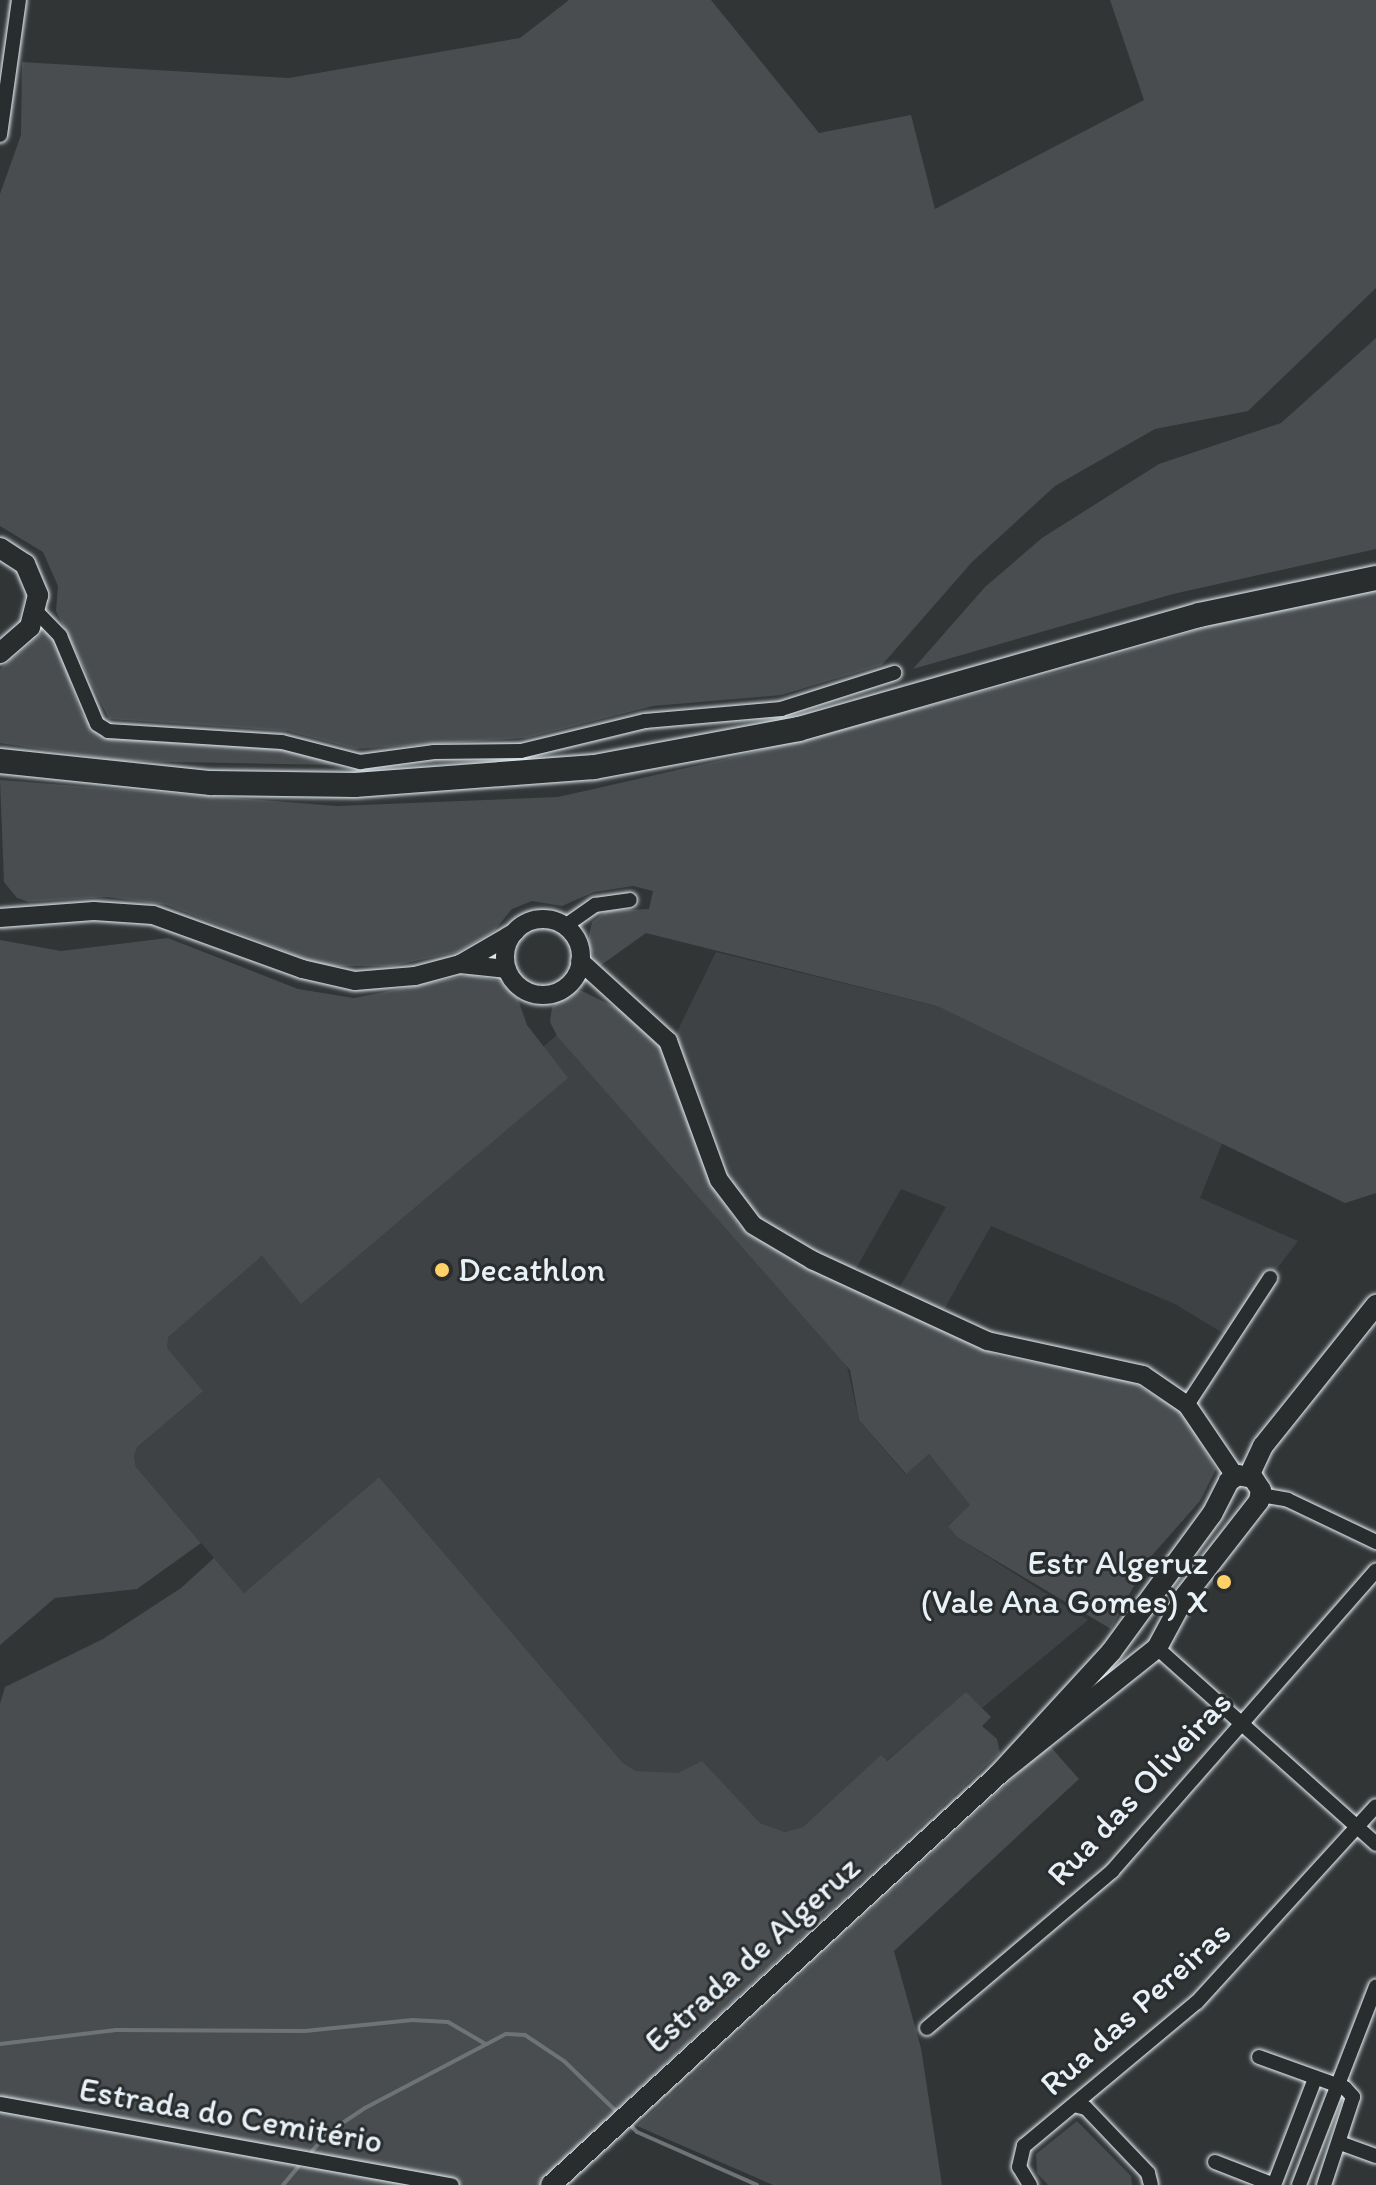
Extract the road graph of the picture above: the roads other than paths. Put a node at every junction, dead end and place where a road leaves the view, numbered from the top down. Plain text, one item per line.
1 (19, 0) edge
2 (0, 135) edge
3 (0, 548) edge
4 (1376, 578) edge
5 (36, 611) junction
6 (2, 651) edge
7 (894, 673) dead end
8 (2, 761) edge
9 (630, 900) dead end
10 (4, 912) edge
11 (565, 926) junction
12 (515, 932) junction
13 (580, 961) junction
14 (460, 964) junction
15 (507, 969) junction
16 (571, 983) junction
17 (606, 988) junction
18 (1270, 1278) dead end
19 (1376, 1305) edge
20 (1187, 1405) junction
21 (1242, 1476) junction
22 (1224, 1496) junction
23 (1258, 1500) junction
24 (1375, 1539) edge
25 (1376, 1570) edge
26 (1133, 1624) junction
27 (1157, 1645) junction
28 (1241, 1726) junction
29 (999, 1774) junction
30 (1376, 1806) edge
31 (1356, 1829) junction
32 (1376, 1844) edge
33 (1376, 1986) edge
34 (927, 2028) dead end
35 (1259, 2057) dead end
36 (1315, 2079) junction
37 (1337, 2087) junction
38 (0, 2104) edge
39 (1074, 2105) junction
40 (1340, 2143) junction
41 (1376, 2156) edge
42 (1215, 2162) dead end
43 (452, 2185) edge
44 (551, 2185) edge
45 (1030, 2185) edge
46 (1151, 2185) edge
47 (1274, 2185) edge
48 (1299, 2185) edge
49 (1324, 2185) edge

1 - 2 street
3 - 5 main road
4 - 8 highway
5 - 6 main road
5 - 7 street
9 - 11 street
10 - 14 street
11 - 12 street
11 - 13 street
12 - 14 street
12 - 15 street
13 - 16 street
13 - 17 street
14 - 15 street
15 - 16 street
16 - 17 street
17 - 20 street
18 - 20 street
19 - 21 main road, Estrada de Algeruz
20 - 21 street
21 - 22 main road, Estrada de Algeruz
21 - 23 main road
22 - 23 main road
22 - 26 main road, Estrada de Algeruz
23 - 24 street
23 - 27 main road, Estrada de Algeruz
25 - 28 street, Rua das Oliveiras
26 - 27 main road
26 - 27 main road
26 - 29 main road, Estrada de Algeruz
27 - 28 street
27 - 29 main road, Estrada de Algeruz
28 - 31 street
28 - 34 street, Rua das Oliveiras
29 - 44 main road, Estrada de Algeruz
30 - 31 street, Rua das Pereiras
31 - 32 street
31 - 39 street, Rua das Pereiras
33 - 37 street
35 - 36 street
36 - 37 street
36 - 47 street
37 - 40 street
37 - 48 street
38 - 43 street, Estrada do Cemitério
39 - 45 street, Rua das Pereiras
39 - 46 street
40 - 41 street
40 - 49 street
42 - 47 street

